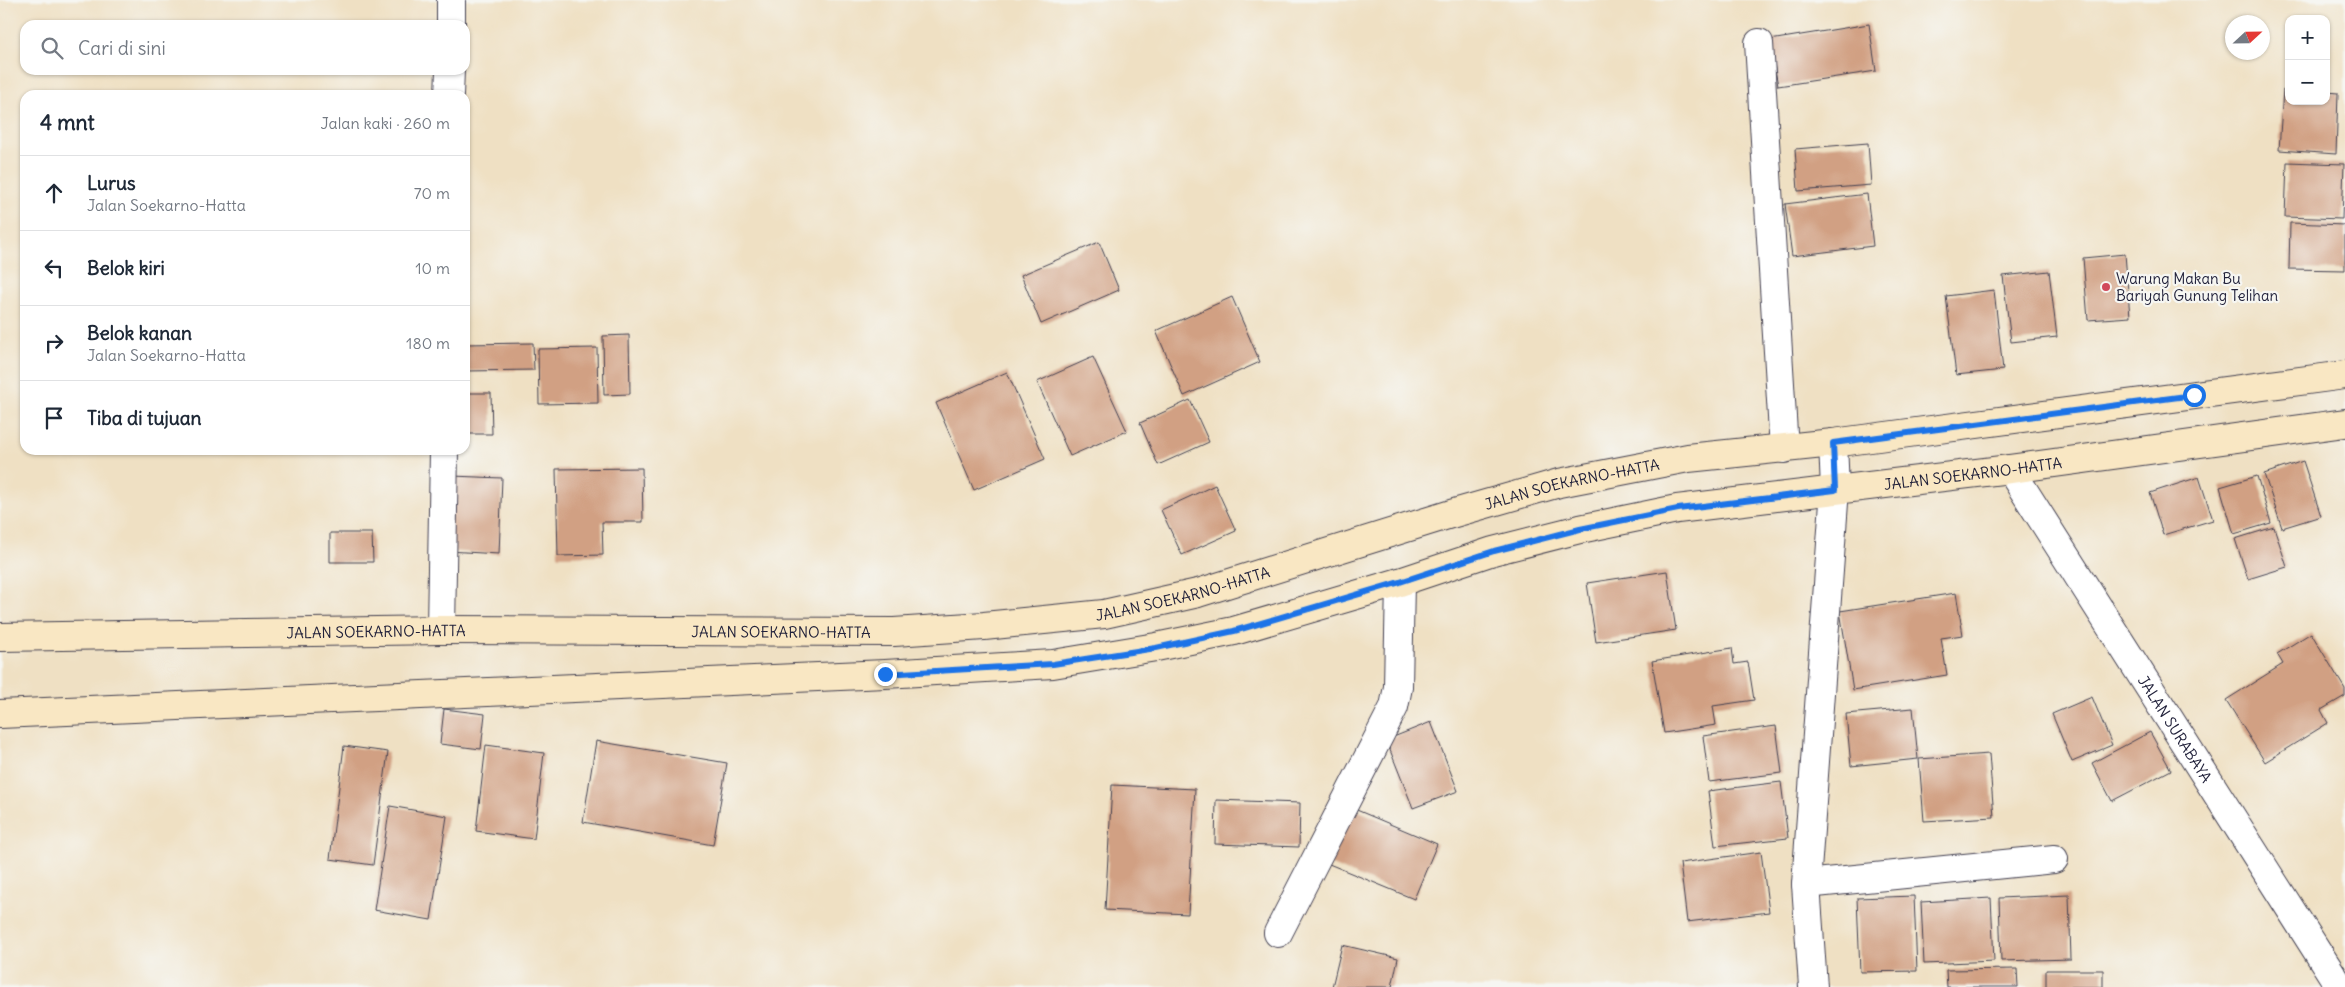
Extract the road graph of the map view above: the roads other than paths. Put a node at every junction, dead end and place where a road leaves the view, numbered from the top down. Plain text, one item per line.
1 (451, 0) edge
2 (451, 20) edge
3 (1759, 43) dead end
4 (450, 75) edge
5 (449, 90) edge
6 (2345, 375) edge
7 (2345, 423) edge
8 (1833, 443) junction
9 (1784, 449) junction
10 (444, 455) edge
11 (2010, 469) junction
12 (1835, 490) junction
13 (1400, 582) junction
14 (441, 630) junction
15 (0, 637) edge
16 (0, 714) edge
17 (2054, 859) dead end
18 (1806, 884) junction
19 (1278, 933) dead end
20 (1813, 987) edge
21 (2340, 987) edge

1 - 2 street
3 - 9 street
4 - 5 street
6 - 8 main road, JALAN SOEKARNO-HATTA
7 - 11 main road, JALAN SOEKARNO-HATTA
8 - 9 main road, JALAN SOEKARNO-HATTA
8 - 12 street
9 - 14 main road, JALAN SOEKARNO-HATTA
10 - 14 street
11 - 12 main road, JALAN SOEKARNO-HATTA
11 - 21 street, JALAN SURABAYA
12 - 13 main road, JALAN SOEKARNO-HATTA
12 - 18 street
13 - 16 main road, JALAN SOEKARNO-HATTA
13 - 19 street
14 - 15 main road, JALAN SOEKARNO-HATTA
17 - 18 street
18 - 20 street

